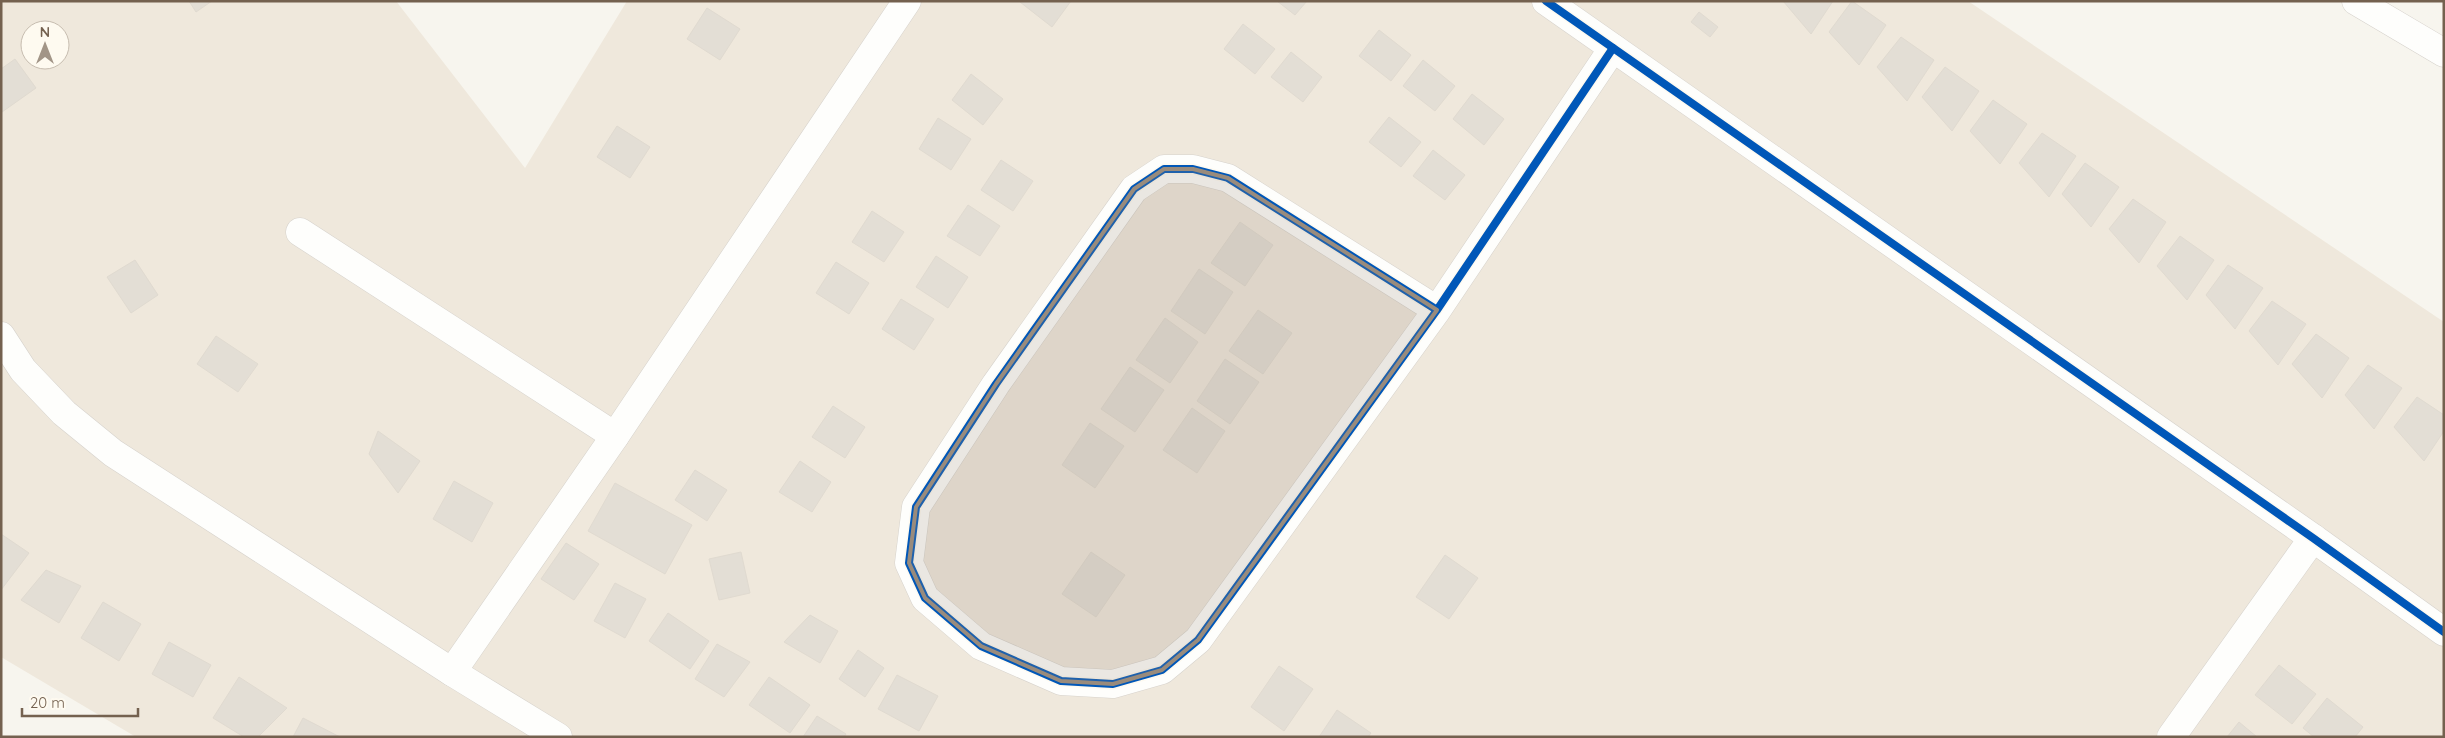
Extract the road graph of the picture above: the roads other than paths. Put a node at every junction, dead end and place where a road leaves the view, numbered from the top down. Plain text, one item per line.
1 (907, 1) edge
2 (1546, 1) edge
3 (2356, 1) edge
4 (1613, 48) junction
5 (2444, 53) edge
6 (300, 232) dead end
7 (1437, 310) junction
8 (1, 336) edge
9 (615, 436) junction
10 (2313, 538) junction
11 (2444, 632) edge
12 (452, 672) junction
13 (558, 737) edge
14 (2172, 737) edge

1 - 9 street
2 - 4 street
3 - 5 street
4 - 7 street
4 - 10 street
6 - 9 street
7 - 7 street
8 - 12 street
9 - 12 street
10 - 11 street
10 - 14 street
12 - 13 street

